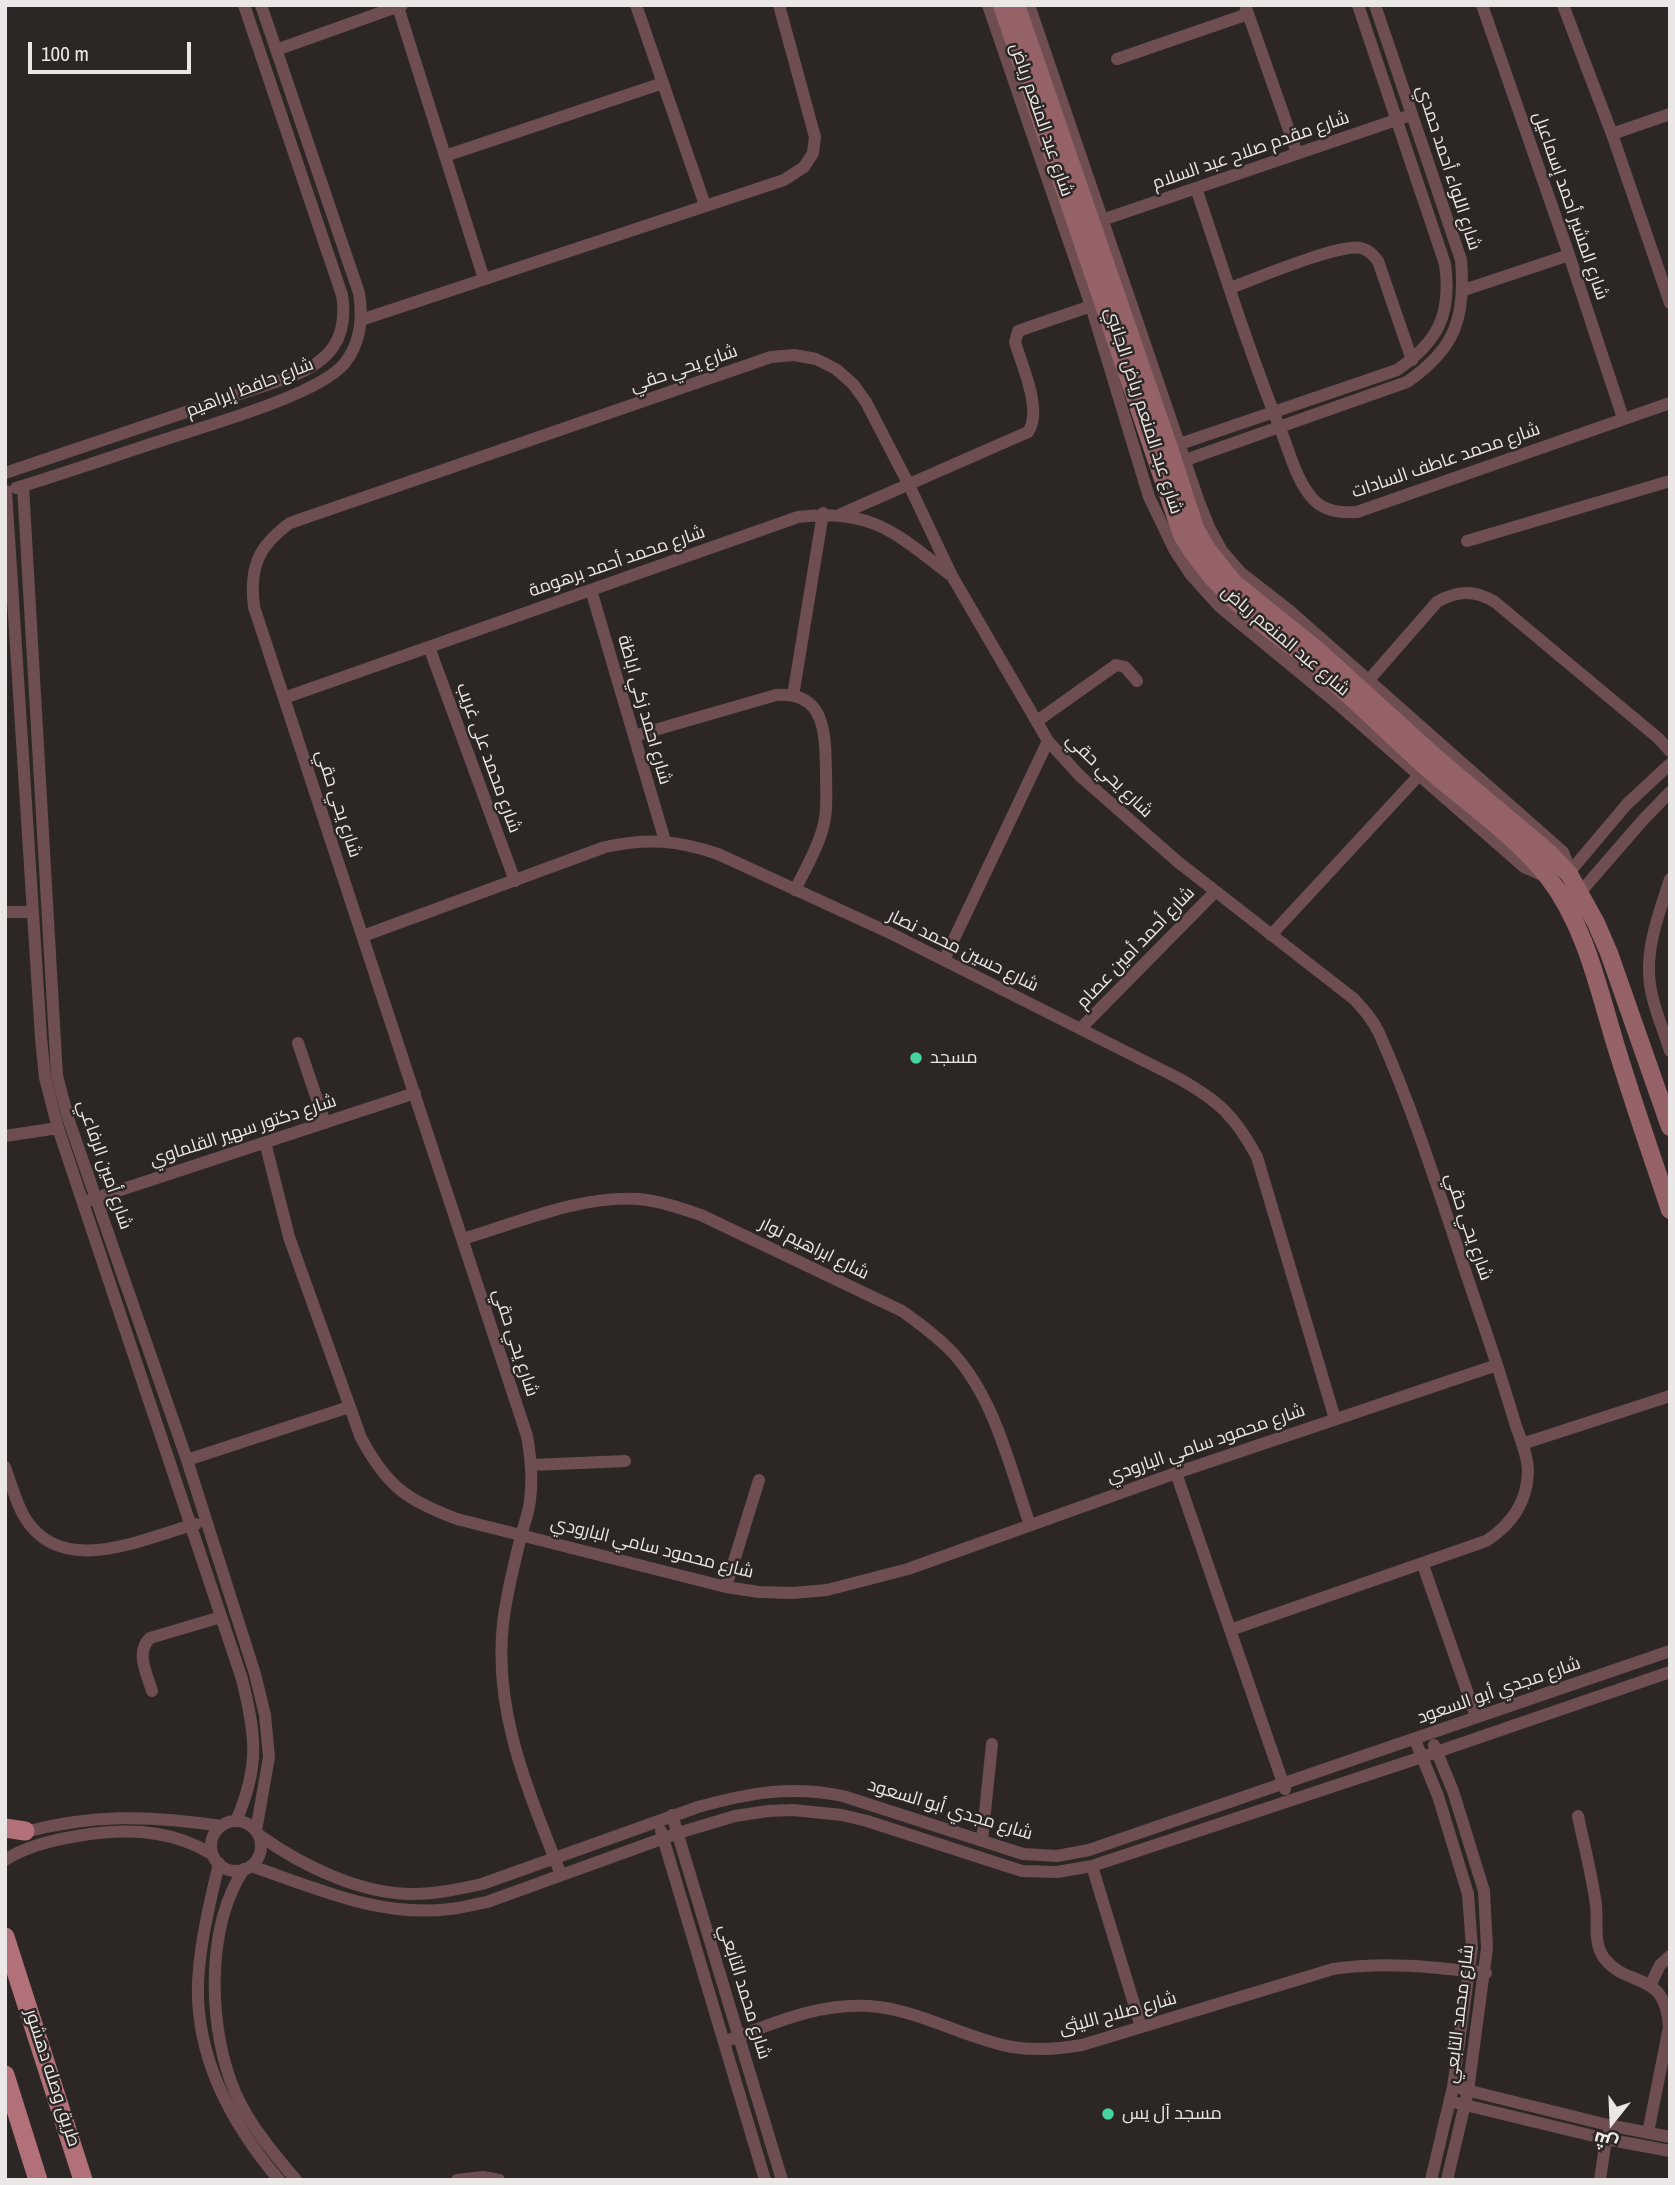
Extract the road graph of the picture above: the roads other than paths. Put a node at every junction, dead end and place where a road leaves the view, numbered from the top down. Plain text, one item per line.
1 (244, 5) edge
2 (261, 5) edge
3 (636, 5) edge
4 (779, 5) edge
5 (988, 5) edge
6 (1002, 5) edge
7 (1016, 5) edge
8 (1029, 5) edge
9 (1358, 5) edge
10 (1375, 5) edge
11 (1482, 5) edge
12 (1563, 5) edge
13 (400, 6) edge
14 (1246, 10) edge
15 (276, 50) junction
16 (1117, 59) dead end
17 (663, 83) junction
18 (1670, 114) edge
19 (1412, 115) junction
20 (1397, 120) junction
21 (1612, 134) junction
22 (1297, 153) junction
23 (445, 156) junction
24 (322, 184) junction
25 (306, 188) junction
26 (1196, 188) junction
27 (705, 205) junction
28 (1102, 220) junction
29 (1569, 255) junction
30 (484, 279) junction
31 (1230, 288) junction
32 (1464, 290) junction
33 (1670, 303) edge
34 (1091, 306) junction
35 (361, 320) junction
36 (1412, 360) junction
37 (1120, 372) junction
38 (219, 401) junction
39 (1669, 405) edge
40 (1274, 412) junction
41 (1623, 418) junction
42 (226, 419) junction
43 (1280, 428) junction
44 (1163, 458) junction
45 (5, 473) edge
46 (1670, 481) edge
47 (909, 485) junction
48 (23, 486) junction
49 (6, 491) edge
50 (823, 513) junction
51 (840, 514) junction
52 (1467, 541) dead end
53 (952, 576) junction
54 (590, 590) junction
55 (429, 647) junction
56 (33, 651) junction
57 (11, 654) edge
58 (1137, 681) dead end
59 (1368, 681) junction
60 (793, 696) junction
61 (284, 698) junction
62 (1037, 721) junction
63 (634, 736) junction
64 (1048, 741) junction
65 (1670, 751) edge
66 (1670, 764) edge
67 (1422, 771) junction
68 (1670, 792) edge
69 (27, 801) junction
70 (42, 801) junction
71 (664, 841) junction
72 (1568, 873) junction
73 (1670, 880) edge
74 (515, 881) junction
75 (1553, 884) junction
76 (795, 890) junction
77 (1215, 892) junction
78 (1580, 892) junction
79 (1567, 907) junction
80 (5, 912) edge
81 (32, 912) junction
82 (1271, 935) junction
83 (363, 936) junction
84 (944, 960) junction
85 (1081, 1028) junction
86 (298, 1043) dead end
87 (1670, 1051) edge
88 (51, 1077) junction
89 (1664, 1091) edge
90 (415, 1093) junction
91 (325, 1123) junction
92 (1670, 1127) edge
93 (58, 1128) junction
94 (5, 1136) edge
95 (265, 1142) junction
96 (96, 1198) junction
97 (83, 1202) junction
98 (1670, 1210) edge
99 (463, 1239) junction
100 (1497, 1365) junction
101 (1670, 1396) edge
102 (349, 1407) junction
103 (1335, 1419) junction
104 (1522, 1444) junction
105 (187, 1460) junction
106 (625, 1461) dead end
107 (532, 1465) junction
108 (5, 1467) edge
109 (1176, 1473) junction
110 (759, 1480) dead end
111 (206, 1521) junction
112 (189, 1525) junction
113 (1030, 1525) junction
114 (522, 1535) junction
115 (1423, 1565) junction
116 (726, 1587) junction
117 (221, 1617) junction
118 (1230, 1630) junction
119 (1670, 1651) edge
120 (1670, 1672) edge
121 (152, 1691) dead end
122 (1476, 1717) junction
123 (1429, 1734) junction
124 (1415, 1740) junction
125 (992, 1744) dead end
126 (1437, 1752) junction
127 (1422, 1757) junction
128 (1283, 1783) junction
129 (1289, 1800) junction
130 (672, 1815) junction
131 (1578, 1816) dead end
132 (657, 1820) junction
133 (191, 1821) junction
134 (236, 1821) junction
135 (49, 1826) junction
136 (221, 1826) junction
137 (5, 1828) edge
138 (25, 1831) junction
139 (257, 1833) junction
140 (678, 1833) junction
141 (5, 1837) edge
142 (664, 1838) junction
143 (982, 1841) junction
144 (53, 1842) junction
145 (186, 1842) junction
146 (283, 1852) junction
147 (216, 1858) junction
148 (554, 1858) junction
149 (5, 1860) edge
150 (1092, 1866) junction
151 (248, 1867) junction
152 (277, 1874) junction
153 (561, 1875) junction
154 (5, 1937) edge
155 (1670, 1956) edge
156 (1470, 1971) junction
157 (1486, 1973) junction
158 (1650, 1986) junction
159 (1141, 2027) junction
160 (738, 2037) junction
161 (724, 2042) junction
162 (5, 2075) edge
163 (1453, 2087) junction
164 (1468, 2091) junction
165 (1450, 2102) junction
166 (1465, 2105) junction
167 (1608, 2125) junction
168 (1648, 2133) junction
169 (1670, 2137) edge
170 (1606, 2139) junction
171 (1670, 2151) edge
172 (38, 2180) edge
173 (83, 2180) edge
174 (279, 2180) edge
175 (296, 2180) edge
176 (457, 2180) edge
177 (499, 2180) edge
178 (765, 2180) edge
179 (782, 2180) edge
180 (1431, 2180) edge
181 (1447, 2180) edge
182 (1600, 2180) edge

1 - 25 street, شارع حافظ إبراهيم
2 - 15 street, شارع حافظ إبراهيم
3 - 17 street
4 - 27 street
5 - 34 street, شارع عبد المنعم رياض الجانبي
6 - 37 street, شارع عبد المنعم رياض
7 - 44 street, شارع عبد المنعم رياض
8 - 28 street, شارع عبد المنعم رياض الجانبي
9 - 20 street, شارع اللواء أحمد حمدي
10 - 19 street, شارع اللواء أحمد حمدي
11 - 29 street, شارع المشير أحمد إسماعيل
12 - 21 street
13 - 15 street
13 - 23 street
14 - 16 street
14 - 22 street
15 - 24 street, شارع حافظ إبراهيم
17 - 23 street
17 - 27 street
18 - 21 street
19 - 20 street, شارع مقدم صلاح عبد السلام
19 - 32 street, شارع اللواء أحمد حمدي
20 - 22 street, شارع مقدم صلاح عبد السلام
20 - 36 street, شارع اللواء أحمد حمدي
21 - 33 street
22 - 26 street, شارع مقدم صلاح عبد السلام
23 - 30 street
24 - 25 street
24 - 35 street, شارع حافظ إبراهيم
25 - 38 street, شارع حافظ إبراهيم
26 - 28 street, شارع مقدم صلاح عبد السلام
26 - 31 street, شارع محمد عاطف السادات
27 - 30 street
28 - 44 street, شارع عبد المنعم رياض الجانبي
29 - 32 street
29 - 41 street, شارع المشير أحمد إسماعيل
30 - 35 street
31 - 36 street
31 - 40 street, شارع محمد عاطف السادات
32 - 43 street, شارع اللواء أحمد حمدي
34 - 37 street, شارع عبد المنعم رياض الجانبي
34 - 47 street
35 - 42 street, شارع حافظ إبراهيم
36 - 40 street, شارع اللواء أحمد حمدي
37 - 44 street, شارع عبد المنعم رياض
38 - 42 street
38 - 45 street, شارع حافظ إبراهيم
39 - 41 street, شارع محمد عاطف السادات
40 - 43 street, شارع محمد عاطف السادات
40 - 44 street, شارع اللواء أحمد حمدي
41 - 43 street, شارع محمد عاطف السادات
42 - 48 street, شارع حافظ إبراهيم
43 - 44 street, شارع اللواء أحمد حمدي
44 - 59 street, شارع عبد المنعم رياض الجانبي
44 - 67 street, شارع عبد المنعم رياض
44 - 72 street, شارع عبد المنعم رياض
46 - 52 street
47 - 51 street
47 - 53 street, شارع يحي حقي
47 - 61 street, شارع يحي حقي
48 - 49 street, شارع حافظ إبراهيم
48 - 56 street, شارع أمين الرفاعي
49 - 57 street, شارع أمين الرفاعي
50 - 51 street, شارع محمد أحمد برهومة
50 - 54 street, شارع محمد أحمد برهومة
50 - 60 street
51 - 53 street, شارع محمد أحمد برهومة
53 - 62 street, شارع يحي حقي
54 - 55 street, شارع محمد أحمد برهومة
54 - 63 street, شارع احمد زكي اباظة
55 - 61 street, شارع محمد أحمد برهومة
55 - 74 street, شارع محمد على غريب
56 - 57 street
56 - 70 street, شارع أمين الرفاعي
57 - 69 street, شارع أمين الرفاعي
58 - 62 street
59 - 65 street
59 - 72 street, شارع عبد المنعم رياض الجانبي
60 - 63 street
60 - 76 street
61 - 83 street, شارع يحي حقي
62 - 64 street, شارع يحي حقي
63 - 71 street, شارع احمد زكي اباظة
64 - 77 street, شارع يحي حقي
64 - 84 street
66 - 72 street
67 - 75 street, شارع عبد المنعم رياض
67 - 82 street
68 - 78 street
69 - 70 street
69 - 81 street, شارع أمين الرفاعي
70 - 88 street, شارع أمين الرفاعي
71 - 74 street, شارع حسين محمد نصار
71 - 76 street, شارع حسين محمد نصار
72 - 75 street
72 - 78 street, شارع عبد المنعم رياض
73 - 87 street
74 - 83 street, شارع حسين محمد نصار
75 - 79 street, شارع عبد المنعم رياض
76 - 84 street, شارع حسين محمد نصار
77 - 82 street, شارع يحي حقي
77 - 85 street, شارع أحمد أمين عصام
78 - 79 street
78 - 89 street, شارع عبد المنعم رياض
79 - 98 street, شارع عبد المنعم رياض
80 - 81 street
81 - 88 street, شارع أمين الرفاعي
82 - 100 street, شارع يحي حقي
83 - 90 street, شارع يحي حقي
84 - 85 street, شارع حسين محمد نصار
85 - 103 street, شارع حسين محمد نصار
86 - 91 street
88 - 93 street, شارع أمين الرفاعي
88 - 96 street, شارع أمين الرفاعي
89 - 92 street, شارع عبد المنعم رياض
90 - 91 street, شارع دكتور سهير القلماوي
90 - 99 street, شارع يحي حقي
91 - 95 street, شارع دكتور سهير القلماوي
93 - 94 street
93 - 97 street, شارع أمين الرفاعي
95 - 96 street, شارع دكتور سهير القلماوي
95 - 102 street, شارع محمود سامي البارودي
96 - 97 street, شارع دكتور سهير القلماوي
96 - 105 street, شارع أمين الرفاعي
97 - 112 street, شارع أمين الرفاعي
99 - 107 street, شارع يحي حقي
99 - 113 street, شارع ابراهيم نوار
100 - 103 street, شارع محمود سامي البارودي
100 - 104 street, شارع يحي حقي
101 - 104 street
102 - 105 street
102 - 114 street, شارع محمود سامي البارودي
103 - 109 street, شارع محمود سامي البارودي
104 - 115 street, شارع يحي حقي
105 - 111 street, شارع أمين الرفاعي
106 - 107 street
107 - 114 street, شارع يحي حقي
108 - 112 street
109 - 113 street, شارع محمود سامي البارودي
109 - 118 street
110 - 116 street
111 - 112 street
111 - 139 street, شارع أمين الرفاعي
112 - 117 street, شارع أمين الرفاعي
113 - 116 street, شارع محمود سامي البارودي
114 - 116 street, شارع محمود سامي البارودي
114 - 148 street, شارع يحي حقي
115 - 118 street, شارع يحي حقي
115 - 122 street
117 - 121 street
117 - 134 street, شارع أمين الرفاعي
118 - 128 street
119 - 122 street, شارع مجدي أبو السعود
120 - 126 street, شارع مجدي أبو السعود
122 - 123 street, شارع مجدي أبو السعود
123 - 124 street, شارع مجدي أبو السعود
123 - 126 street, شارع محمد التابعي
124 - 127 street, شارع محمد التابعي
124 - 128 street, شارع مجدي أبو السعود
125 - 143 street
126 - 127 street, شارع مجدي أبو السعود
126 - 157 street, شارع محمد التابعي
127 - 129 street, شارع مجدي أبو السعود
127 - 156 street, شارع محمد التابعي
128 - 129 street
128 - 143 street, شارع مجدي أبو السعود
129 - 150 street, شارع مجدي أبو السعود
130 - 132 street, شارع مجدي أبو السعود
130 - 140 street, شارع محمد التابعي
130 - 143 street, شارع مجدي أبو السعود
131 - 158 street
132 - 142 street, شارع محمد التابعي
132 - 148 street, شارع مجدي أبو السعود
133 - 135 street
133 - 136 street
133 - 145 street
134 - 136 street
134 - 139 street
135 - 138 street
135 - 144 street
136 - 147 street
137 - 138 main road
138 - 141 street
139 - 146 street, شارع مجدي أبو السعود
139 - 151 street
140 - 142 street, شارع مجدي أبو السعود
140 - 150 street, شارع مجدي أبو السعود
140 - 160 street, شارع محمد التابعي
142 - 153 street, شارع مجدي أبو السعود
142 - 161 street, شارع محمد التابعي
144 - 145 street
144 - 149 street
145 - 147 street
146 - 148 street, شارع مجدي أبو السعود
146 - 152 street
147 - 151 street
147 - 174 street
148 - 153 street, شارع يحي حقي
150 - 159 street
151 - 152 street, شارع مجدي أبو السعود
151 - 175 street
152 - 153 street, شارع مجدي أبو السعود
154 - 173 main road, طريق وصله دهشور
155 - 158 street
156 - 157 street, شارع صلاح الليثى
156 - 159 street, شارع صلاح الليثى
156 - 163 street, شارع محمد التابعي
157 - 164 street, شارع محمد التابعي
158 - 168 street
159 - 160 street, شارع صلاح الليثى
160 - 161 street, شارع صلاح الليثى
160 - 179 street, شارع محمد التابعي
161 - 178 street, شارع محمد التابعي
162 - 172 main road
163 - 164 street
163 - 165 street, شارع محمد التابعي
164 - 166 street, شارع محمد التابعي
164 - 167 street
165 - 166 street
165 - 180 street, شارع محمد التابعي
166 - 170 street
166 - 181 street, شارع محمد التابعي
167 - 168 street
167 - 170 street
168 - 169 street
170 - 171 street
170 - 182 street
176 - 177 street

